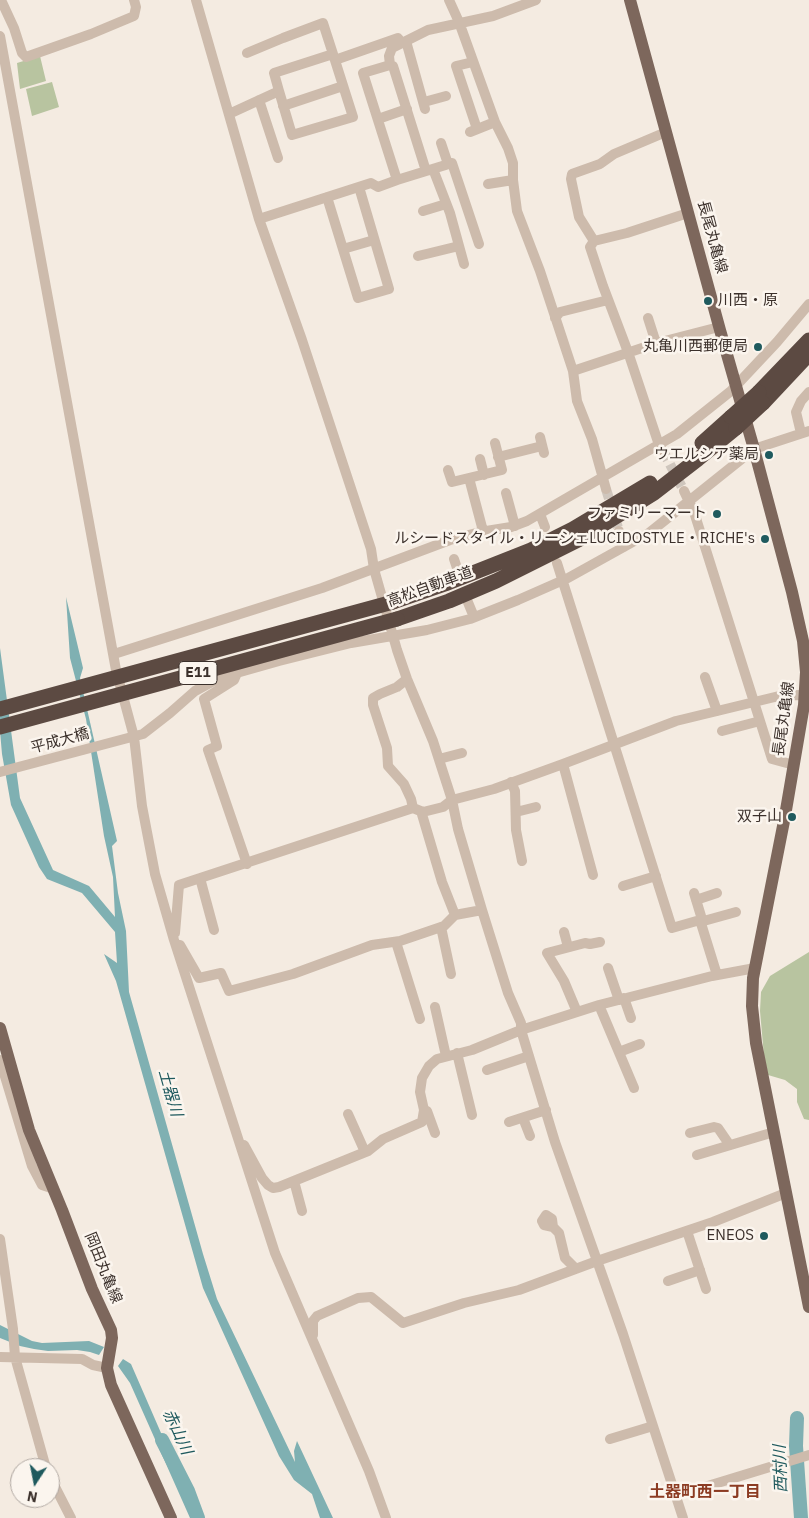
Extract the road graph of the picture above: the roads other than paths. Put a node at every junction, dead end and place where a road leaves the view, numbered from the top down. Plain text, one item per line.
1 (1, 0) edge
2 (134, 0) edge
3 (196, 0) edge
4 (449, 0) edge
5 (536, 0) edge
6 (630, 0) edge
7 (512, 4) edge
8 (459, 22) junction
9 (0, 36) edge
10 (404, 42) junction
11 (246, 53) dead end
12 (334, 57) junction
13 (474, 62) junction
14 (390, 65) junction
15 (343, 86) junction
16 (279, 91) junction
17 (446, 96) dead end
18 (259, 100) junction
19 (283, 106) junction
20 (407, 110) junction
21 (229, 114) junction
22 (378, 119) junction
23 (495, 122) junction
24 (666, 132) junction
25 (441, 143) dead end
26 (278, 158) dead end
27 (448, 164) junction
28 (430, 170) junction
29 (397, 180) junction
30 (513, 180) junction
31 (488, 184) dead end
32 (359, 187) junction
33 (327, 197) junction
34 (446, 204) junction
35 (423, 211) dead end
36 (688, 212) junction
37 (259, 219) junction
38 (374, 240) junction
39 (594, 241) junction
40 (478, 244) dead end
41 (459, 246) junction
42 (343, 249) junction
43 (418, 257) dead end
44 (464, 264) dead end
45 (608, 300) junction
46 (806, 310) edge
47 (555, 318) junction
48 (648, 318) dead end
49 (719, 327) junction
50 (809, 340) edge
51 (656, 343) junction
52 (628, 352) junction
53 (809, 354) edge
54 (573, 371) junction
55 (736, 385) junction
56 (809, 392) edge
57 (761, 397) junction
58 (734, 422) junction
59 (805, 432) edge
60 (495, 443) dead end
61 (542, 445) dead end
62 (661, 448) junction
63 (754, 449) junction
64 (498, 458) junction
65 (480, 460) dead end
66 (448, 470) dead end
67 (484, 475) junction
68 (469, 478) junction
69 (602, 478) junction
70 (606, 489) tunnel mouth
71 (684, 492) tunnel mouth
72 (506, 493) dead end
73 (690, 502) junction
74 (540, 514) junction
75 (515, 526) junction
76 (545, 526) dead end
77 (620, 531) tunnel mouth
78 (483, 532) junction
79 (624, 547) junction
80 (454, 559) dead end
81 (557, 563) dead end
82 (374, 569) junction
83 (458, 571) dead end
84 (563, 580) junction
85 (468, 600) dead end
86 (474, 617) junction
87 (394, 635) junction
88 (114, 654) junction
89 (238, 673) junction
90 (705, 677) dead end
91 (407, 679) junction
92 (807, 697) edge
93 (754, 702) junction
94 (0, 709) edge
95 (717, 711) junction
96 (760, 721) junction
97 (0, 727) edge
98 (722, 731) dead end
99 (131, 738) junction
100 (614, 746) junction
101 (462, 753) dead end
102 (439, 759) junction
103 (563, 764) junction
104 (794, 765) junction
105 (0, 772) edge
106 (511, 782) junction
107 (452, 800) junction
108 (536, 807) dead end
109 (417, 810) junction
110 (516, 812) junction
111 (522, 861) dead end
112 (247, 864) junction
113 (592, 875) dead end
114 (656, 876) junction
115 (200, 878) junction
116 (623, 886) dead end
117 (717, 893) dead end
118 (482, 910) junction
119 (736, 912) dead end
120 (455, 915) junction
121 (700, 921) junction
122 (441, 927) junction
123 (214, 930) dead end
124 (564, 932) dead end
125 (174, 940) junction
126 (396, 942) junction
127 (600, 942) dead end
128 (568, 947) junction
129 (608, 968) dead end
130 (755, 968) junction
131 (451, 974) dead end
132 (718, 975) junction
133 (622, 999) junction
134 (599, 1005) junction
135 (435, 1007) dead end
136 (577, 1012) junction
137 (631, 1018) dead end
138 (420, 1019) dead end
139 (0, 1028) edge
140 (521, 1030) junction
141 (640, 1044) dead end
142 (619, 1052) junction
143 (457, 1053) junction
144 (446, 1056) junction
145 (529, 1056) junction
146 (0, 1060) edge
147 (487, 1070) dead end
148 (634, 1088) dead end
149 (424, 1110) junction
150 (546, 1110) junction
151 (348, 1114) dead end
152 (472, 1115) dead end
153 (523, 1118) junction
154 (509, 1122) dead end
155 (774, 1132) junction
156 (435, 1133) dead end
157 (690, 1133) dead end
158 (530, 1136) dead end
159 (239, 1144) junction
160 (729, 1144) junction
161 (365, 1152) junction
162 (698, 1155) dead end
163 (294, 1182) junction
164 (54, 1189) junction
165 (786, 1193) junction
166 (302, 1211) dead end
167 (553, 1227) dead end
168 (687, 1231) junction
169 (0, 1239) edge
170 (597, 1261) junction
171 (576, 1269) junction
172 (700, 1270) junction
173 (668, 1281) dead end
174 (706, 1290) dead end
175 (808, 1299) edge
176 (313, 1341) junction
177 (14, 1353) junction
178 (0, 1357) edge
179 (107, 1368) junction
180 (652, 1426) junction
181 (610, 1438) dead end
182 (43, 1458) edge
183 (800, 1458) edge
184 (60, 1496) edge
185 (675, 1496) junction
186 (72, 1518) edge
187 (171, 1518) edge
188 (386, 1518) edge
189 (684, 1518) edge

1 - 2 street
3 - 21 street
4 - 8 street
5 - 7 street
6 - 24 main road, 長尾丸亀線
7 - 8 street
8 - 10 street
8 - 13 street
9 - 88 street
10 - 12 street
10 - 14 street
10 - 17 street
11 - 12 street
12 - 15 street
12 - 16 street
13 - 23 street
13 - 23 street
14 - 20 street
14 - 22 street
15 - 19 street
15 - 19 street
16 - 18 street
16 - 19 street
18 - 21 street
18 - 26 street
20 - 22 street
20 - 28 street
21 - 37 street
22 - 29 street
23 - 30 street
24 - 36 main road, 長尾丸亀線
24 - 39 street
25 - 27 street
27 - 28 street
27 - 40 street
28 - 29 street
28 - 34 street
29 - 32 street
30 - 31 street
30 - 47 street
32 - 33 street
32 - 38 street
33 - 37 street
33 - 42 street
34 - 35 street
34 - 41 street
36 - 39 street
36 - 49 main road, 長尾丸亀線
37 - 82 street
38 - 42 street
38 - 42 street
39 - 45 street
41 - 43 street
41 - 44 street
45 - 47 street
45 - 52 street
46 - 55 street
47 - 54 street
48 - 51 street
49 - 51 street
49 - 55 main road, 長尾丸亀線
50 - 57 highway, 高松自動車道 / E11
51 - 52 street
52 - 54 street
52 - 62 street
53 - 57 highway, 高松自動車道 / E11
54 - 69 street
55 - 62 street
55 - 63 main road, 長尾丸亀線
56 - 59 street
57 - 58 highway, 高松自動車道 / E11, bridge
58 - 94 highway, 高松自動車道 / E11, bridge
58 - 97 highway, 高松自動車道 / E11, bridge
59 - 63 street
60 - 64 street
61 - 64 street
62 - 69 street
63 - 73 street, 平成大橋
63 - 92 main road, 長尾丸亀線
64 - 67 street
65 - 67 street
66 - 68 street
67 - 68 street
68 - 78 street
69 - 70 street
69 - 74 street
71 - 73 street
72 - 75 street
73 - 79 street, 平成大橋
73 - 93 street
74 - 75 street
74 - 76 street
75 - 78 street
77 - 79 street
78 - 82 street
79 - 84 street, 平成大橋
80 - 83 street
81 - 84 street
82 - 87 street
82 - 88 street
84 - 86 street, 平成大橋
84 - 100 street
85 - 86 street
86 - 87 street, 平成大橋
87 - 89 street, 平成大橋
87 - 91 street
88 - 99 street
89 - 99 street, 平成大橋
89 - 112 street
90 - 95 street
91 - 102 street
91 - 109 street
92 - 93 street
92 - 104 main road, 長尾丸亀線
93 - 95 street
93 - 96 street
95 - 100 street
96 - 98 street
96 - 104 street
99 - 105 street, 平成大橋
99 - 125 street
100 - 103 street
100 - 114 street
101 - 102 street
102 - 107 street
103 - 106 street
103 - 113 street
104 - 130 main road, 長尾丸亀線
106 - 107 street
106 - 110 street
107 - 109 street
107 - 118 street
108 - 110 street
109 - 112 street
109 - 120 street
110 - 111 street
112 - 115 street
114 - 116 street
114 - 121 street
115 - 123 street
115 - 125 street
117 - 121 street
118 - 120 street
118 - 140 street
119 - 121 street
120 - 122 street
121 - 132 street
122 - 126 street
122 - 131 street
124 - 128 street
125 - 126 street
125 - 159 street
126 - 138 street
127 - 128 street
128 - 136 street
129 - 133 street
130 - 132 street
130 - 155 main road, 長尾丸亀線
132 - 133 street
133 - 134 street
133 - 137 street
134 - 136 street
134 - 142 street
135 - 144 street
136 - 140 street
139 - 164 main road, 岡田丸亀線
140 - 143 street
140 - 145 street
141 - 142 street
142 - 148 street
143 - 144 street
143 - 152 street
144 - 149 street
145 - 147 street
145 - 150 street
146 - 164 street
149 - 156 street
149 - 161 street
150 - 153 street
150 - 170 street
151 - 161 street
153 - 154 street
153 - 158 street
155 - 160 street
155 - 165 main road, 長尾丸亀線
157 - 160 street
159 - 163 street
159 - 176 street
160 - 162 street
161 - 163 street
163 - 166 street
164 - 179 main road, 岡田丸亀線
165 - 168 street
165 - 175 main road, 長尾丸亀線
167 - 171 street
168 - 170 street
168 - 172 street
169 - 177 street
170 - 171 street
170 - 180 street
171 - 176 street
172 - 173 street
172 - 174 street
176 - 188 street
177 - 178 street
177 - 179 street
177 - 182 street
179 - 187 main road, 岡田丸亀線
180 - 181 street
180 - 185 street
183 - 185 street
184 - 186 street
185 - 189 street

